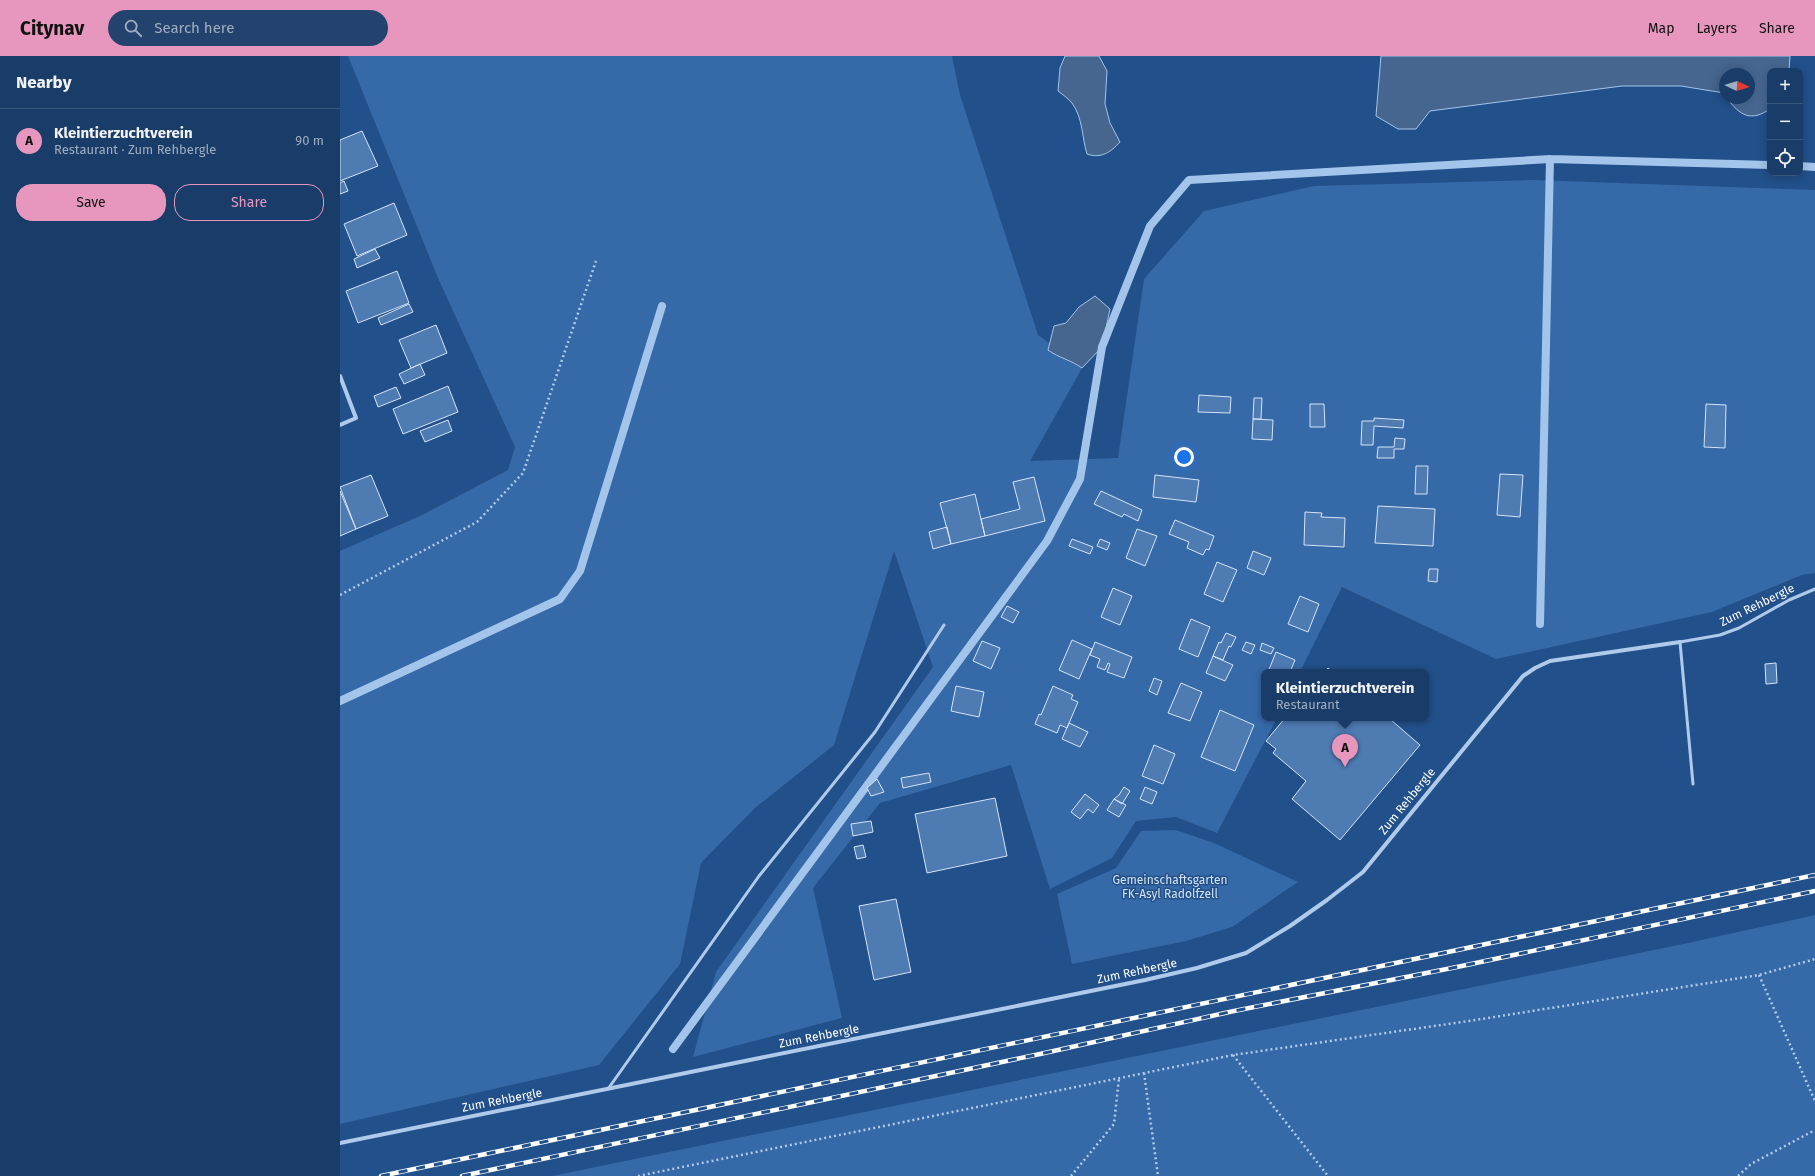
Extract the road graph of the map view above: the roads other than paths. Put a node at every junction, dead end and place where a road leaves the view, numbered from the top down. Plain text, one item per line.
1 (340, 376) edge
2 (340, 425) edge
3 (1815, 589) edge
4 (944, 625) dead end
5 (1680, 642) junction
6 (1693, 784) dead end
7 (608, 1089) junction
8 (340, 1143) edge

1 - 2 street
3 - 5 lane, Zum Rehbergle
4 - 7 lane
5 - 6 lane
5 - 7 street, Zum Rehbergle
7 - 8 street, Zum Rehbergle

